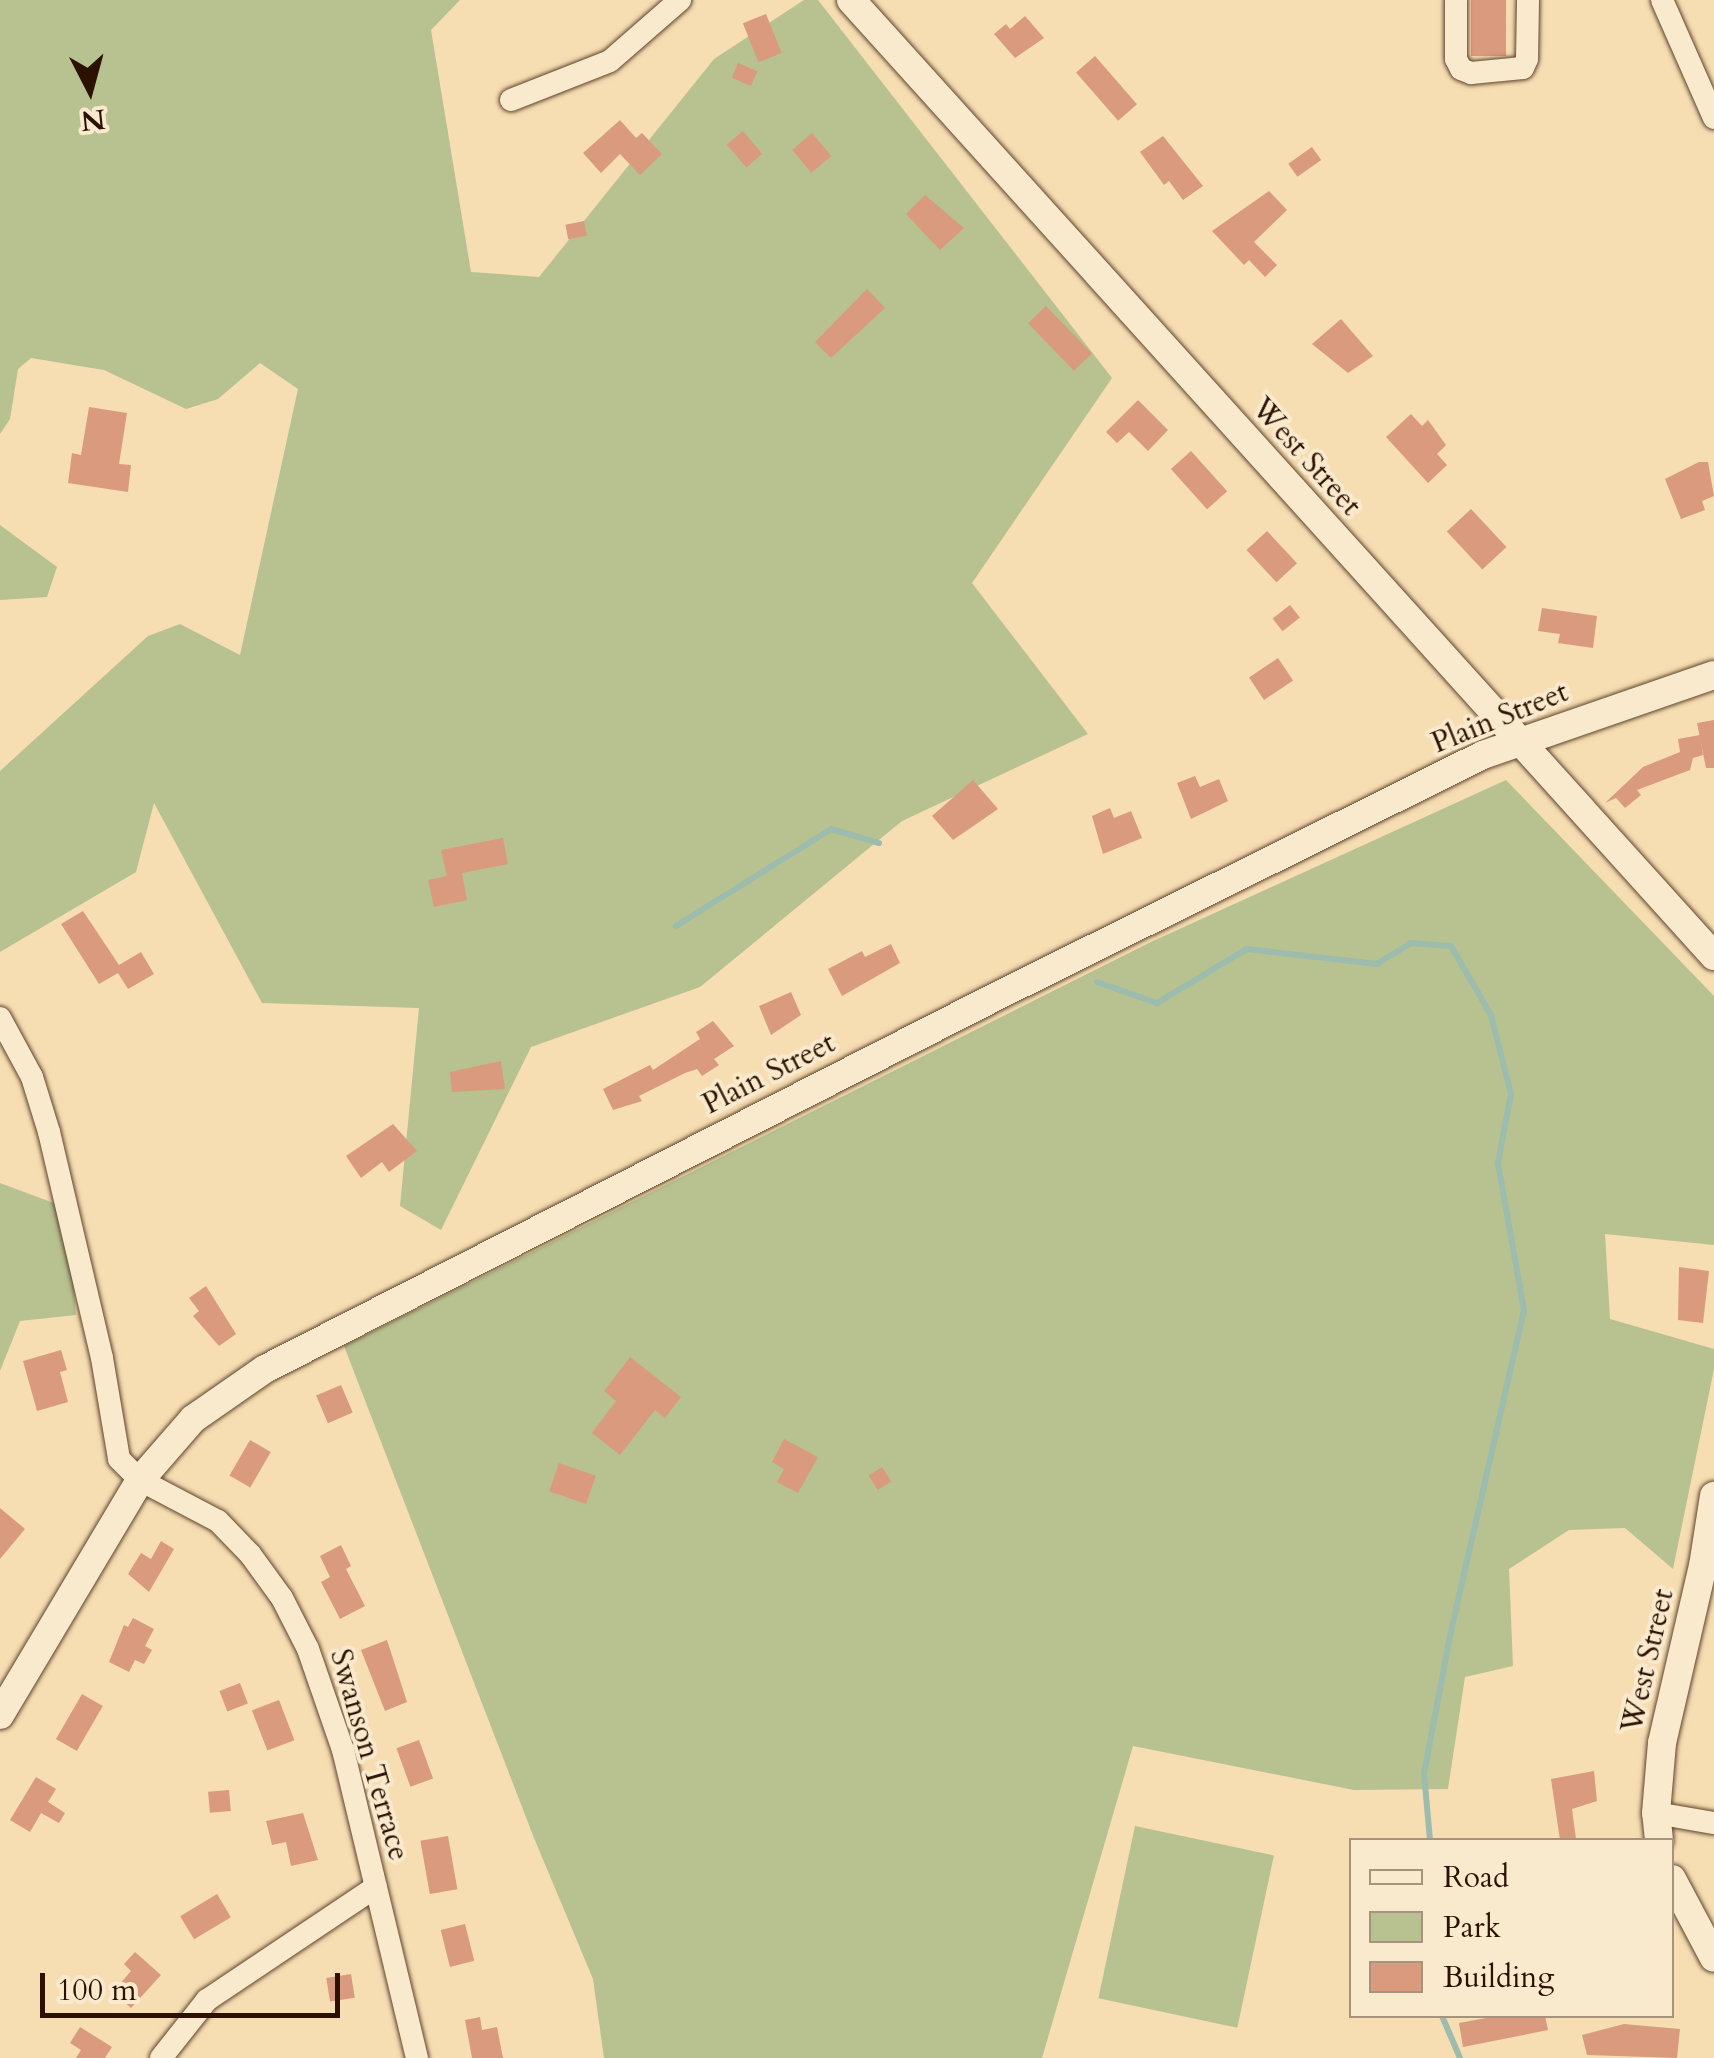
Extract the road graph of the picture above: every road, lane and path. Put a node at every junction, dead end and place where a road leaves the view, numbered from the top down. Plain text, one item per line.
1 (680, 0) edge
2 (850, 0) edge
3 (1456, 0) edge
4 (1528, 0) edge
5 (1662, 0) edge
6 (511, 100) dead end
7 (1714, 118) edge
8 (1714, 675) edge
9 (1521, 740) junction
10 (1714, 956) edge
11 (0, 1018) edge
12 (140, 1480) junction
13 (1714, 1496) edge
14 (0, 1715) edge
15 (1714, 1823) edge
16 (1658, 1827) edge
17 (1674, 1883) edge
18 (376, 1887) junction
19 (1714, 1958) edge
20 (160, 2058) edge
21 (417, 2058) edge

1 - 6 street
2 - 9 street, West Street
3 - 4 street
5 - 7 street
8 - 9 street, Plain Street
9 - 10 street, West Street
9 - 12 street, Plain Street
11 - 12 street
12 - 14 street, Plain Street
12 - 18 street, Swanson Terrace
13 - 16 street, West Street
15 - 16 street
17 - 19 street
18 - 20 street
18 - 21 street, Swanson Terrace

